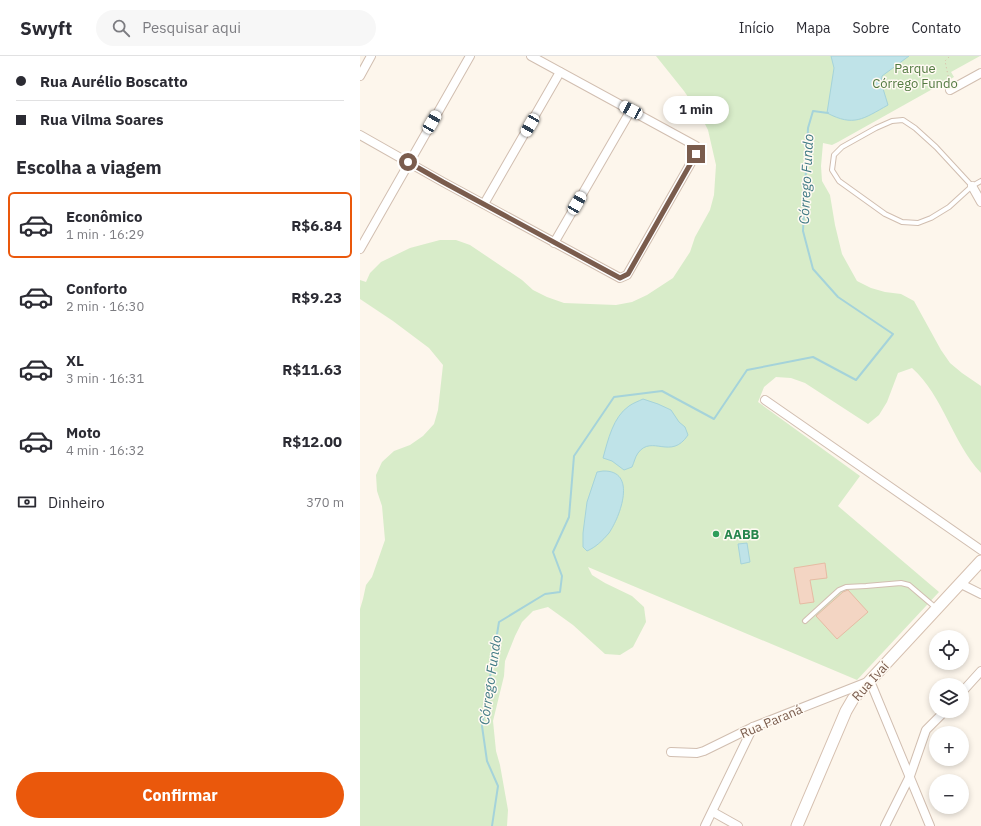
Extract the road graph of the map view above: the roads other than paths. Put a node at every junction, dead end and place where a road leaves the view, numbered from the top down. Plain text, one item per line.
1 (371, 56) edge
2 (470, 56) edge
3 (531, 56) edge
4 (560, 72) junction
5 (981, 73) edge
6 (360, 76) edge
7 (950, 90) dead end
8 (631, 110) junction
9 (360, 135) edge
10 (408, 162) junction
11 (981, 181) edge
12 (972, 186) junction
13 (981, 202) edge
14 (484, 204) junction
15 (554, 242) junction
16 (360, 249) edge
17 (765, 400) dead end
18 (981, 550) edge
19 (981, 561) edge
20 (961, 584) junction
21 (981, 594) edge
22 (937, 609) junction
23 (806, 621) dead end
24 (981, 671) edge
25 (870, 681) junction
26 (969, 684) edge
27 (938, 718) edge
28 (753, 727) junction
29 (671, 752) dead end
30 (910, 776) junction
31 (713, 812) junction
32 (705, 826) edge
33 (738, 826) edge
34 (797, 826) edge
35 (885, 826) edge
36 (930, 826) edge

1 - 6 street
2 - 10 street
3 - 4 street
4 - 8 street
4 - 14 street
5 - 7 street
8 - 15 street
8 - 15 street
9 - 10 street
10 - 14 street
10 - 16 street
11 - 12 lane
12 - 12 lane
12 - 13 street
14 - 15 street
17 - 18 street
19 - 20 main road, Rua Ivaí
20 - 21 street
20 - 22 main road, Rua Ivaí
22 - 23 lane
22 - 25 main road, Rua Ivaí
24 - 26 street
25 - 28 street, Rua Paraná
25 - 30 street
25 - 34 main road, Rua Ivaí
27 - 30 street
28 - 29 street, Rua Paraná
28 - 31 street
30 - 35 street
30 - 36 street
31 - 32 street
31 - 33 street

